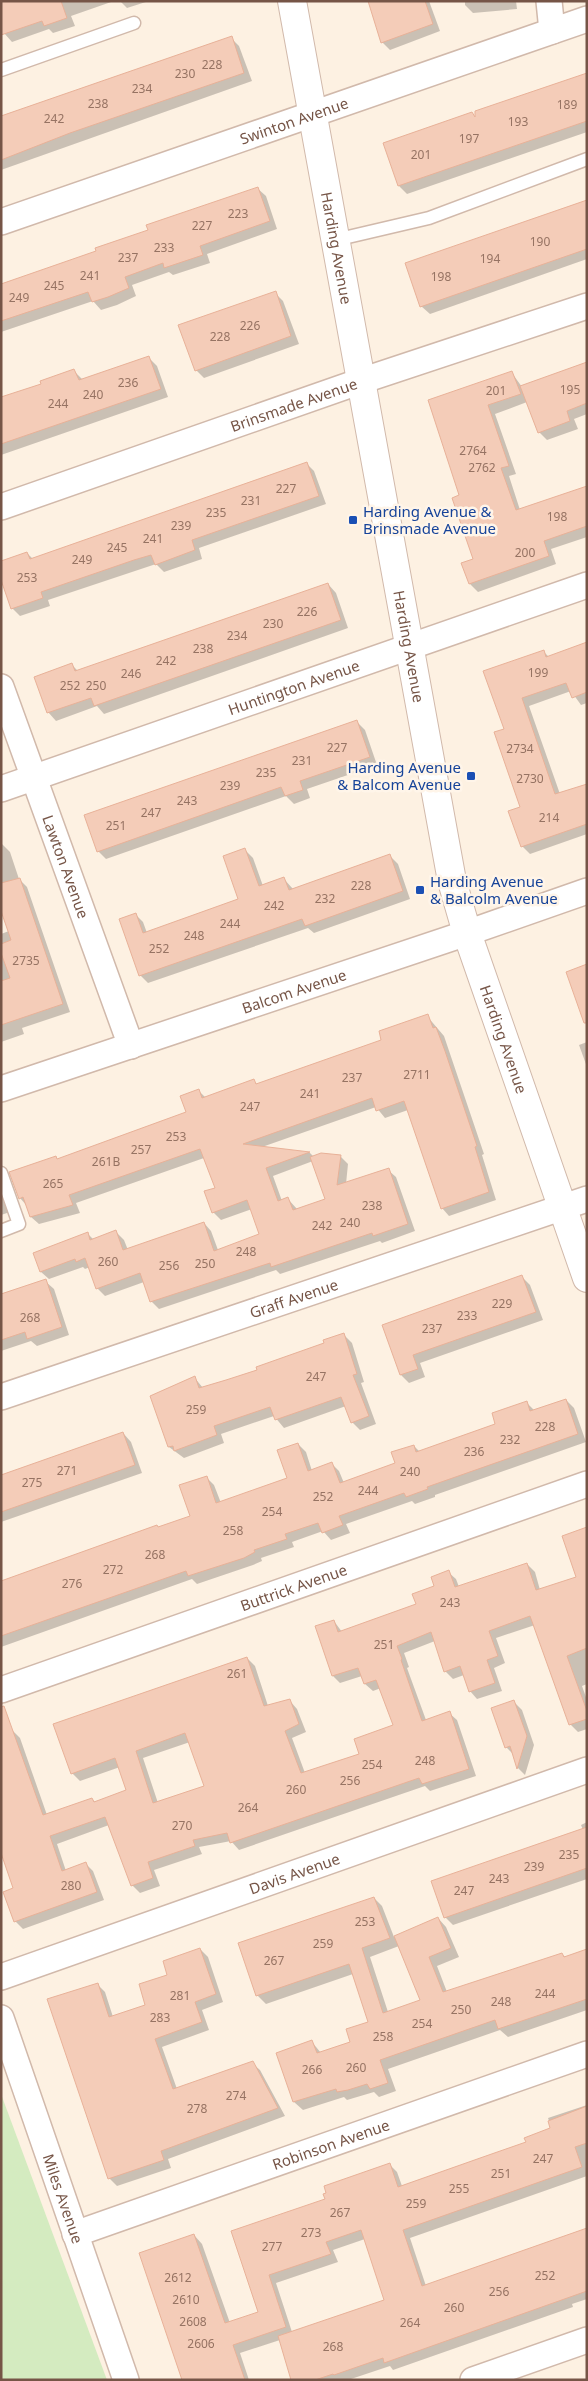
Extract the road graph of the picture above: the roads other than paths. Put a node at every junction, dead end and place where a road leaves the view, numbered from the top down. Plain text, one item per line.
1 (292, 1) edge
2 (548, 1) edge
3 (587, 19) edge
4 (134, 23) dead end
5 (552, 31) junction
6 (1, 70) edge
7 (312, 113) junction
8 (587, 159) edge
9 (1, 222) edge
10 (335, 240) junction
11 (587, 306) edge
12 (361, 381) junction
13 (1, 507) edge
14 (587, 585) edge
15 (409, 647) junction
16 (1, 687) edge
17 (33, 778) junction
18 (1, 789) edge
19 (587, 890) edge
20 (467, 933) junction
21 (131, 1046) junction
22 (1, 1089) edge
23 (1, 1173) edge
24 (575, 1204) edge
25 (1, 1231) edge
26 (587, 1278) edge
27 (1, 1397) edge
28 (587, 1484) edge
29 (1, 1690) edge
30 (587, 1770) edge
31 (1, 1977) edge
32 (1, 2018) edge
33 (587, 2054) edge
34 (75, 2234) junction
35 (587, 2340) edge
36 (126, 2380) edge
37 (474, 2380) edge

1 - 7 street, Harding Avenue
2 - 5 street
3 - 5 street, Swinton Avenue
4 - 6 lane
5 - 7 street, Swinton Avenue
7 - 9 street, Swinton Avenue
7 - 10 street, Harding Avenue
8 - 10 lane
10 - 12 street, Harding Avenue
11 - 12 street, Brinsmade Avenue
12 - 13 street, Brinsmade Avenue
12 - 15 street, Harding Avenue
14 - 15 street, Huntington Avenue
15 - 17 street, Huntington Avenue
15 - 20 street, Harding Avenue
16 - 17 street, Lawton Avenue
17 - 18 street, Huntington Avenue
17 - 21 street, Lawton Avenue
19 - 20 street, Balcom Avenue
20 - 21 street, Balcom Avenue
20 - 24 street, Harding Avenue
21 - 22 street, Balcom Avenue
23 - 25 lane
24 - 26 street, Harding Avenue
24 - 27 street, Graff Avenue
28 - 29 street, Buttrick Avenue
30 - 31 street, Davis Avenue
32 - 34 street, Miles Avenue
33 - 34 street, Robinson Avenue
34 - 36 street, Miles Avenue
35 - 37 street

